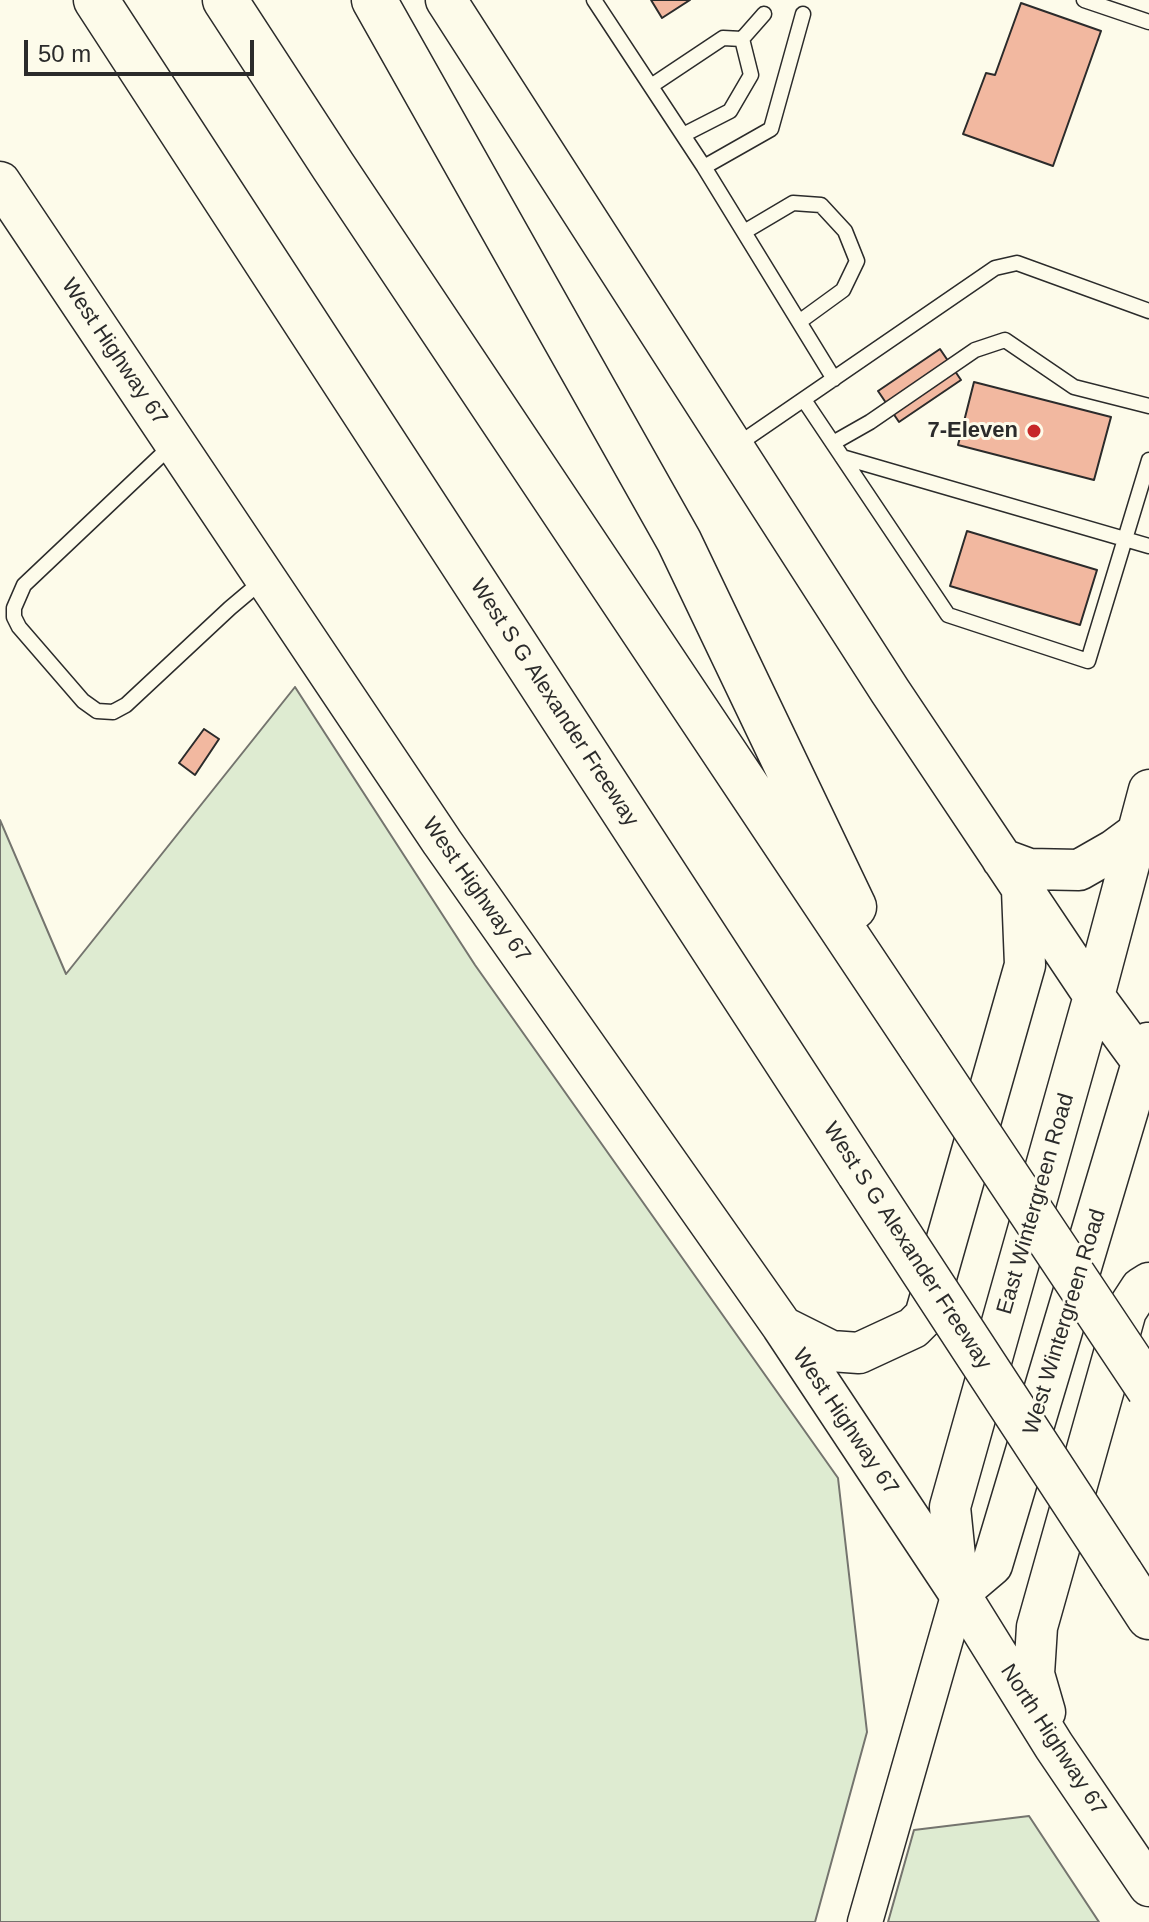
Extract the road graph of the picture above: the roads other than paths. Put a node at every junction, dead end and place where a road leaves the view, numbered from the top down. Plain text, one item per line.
1 (96, 0) edge
2 (225, 0) edge
3 (374, 0) edge
4 (446, 0) edge
5 (594, 0) edge
6 (1084, 0) edge
7 (764, 14) dead end
8 (803, 14) dead end
9 (1149, 22) edge
10 (742, 39) junction
11 (651, 86) junction
12 (683, 135) junction
13 (704, 167) junction
14 (0, 182) edge
15 (744, 232) junction
16 (1149, 311) edge
17 (799, 322) junction
18 (834, 379) junction
19 (804, 400) junction
20 (1149, 406) edge
21 (174, 443) junction
22 (833, 443) junction
23 (734, 448) junction
24 (842, 457) junction
25 (1149, 460) edge
26 (1125, 539) junction
27 (1149, 546) edge
28 (265, 578) junction
29 (1149, 790) edge
30 (1137, 833) junction
31 (1012, 874) junction
32 (1094, 996) junction
33 (921, 1047) junction
34 (1147, 1057) edge
35 (1149, 1283) edge
36 (782, 1326) junction
37 (1149, 1389) edge
38 (959, 1593) junction
39 (1149, 1617) edge
40 (1054, 1746) junction
41 (1149, 1886) edge
42 (865, 1922) edge

1 - 39 highway, West S G Alexander Freeway, bridge
2 - 33 highway
3 - 33 highway
4 - 23 main road
5 - 11 lane
6 - 9 lane
7 - 10 lane
8 - 13 lane
10 - 11 lane
10 - 12 lane
11 - 12 lane
12 - 13 lane
13 - 15 lane
14 - 21 main road, West Highway 67
15 - 17 lane
15 - 17 lane
16 - 18 lane
17 - 18 lane
18 - 19 lane
19 - 22 lane
19 - 23 lane
20 - 22 lane
21 - 28 main road, West Highway 67
21 - 28 lane
22 - 24 lane
23 - 31 main road
24 - 26 lane
24 - 26 lane
25 - 26 lane
26 - 27 lane
28 - 36 main road, West Highway 67
29 - 30 main road
30 - 31 main road
30 - 32 main road
31 - 32 main road
31 - 36 main road
32 - 34 main road
32 - 38 main road, East Wintergreen Road
33 - 37 highway, bridge
34 - 38 main road, West Wintergreen Road
35 - 40 main road
36 - 38 main road, West Highway 67
38 - 40 main road, North Highway 67
38 - 42 street, East Wintergreen Road
40 - 41 main road, North Highway 67

